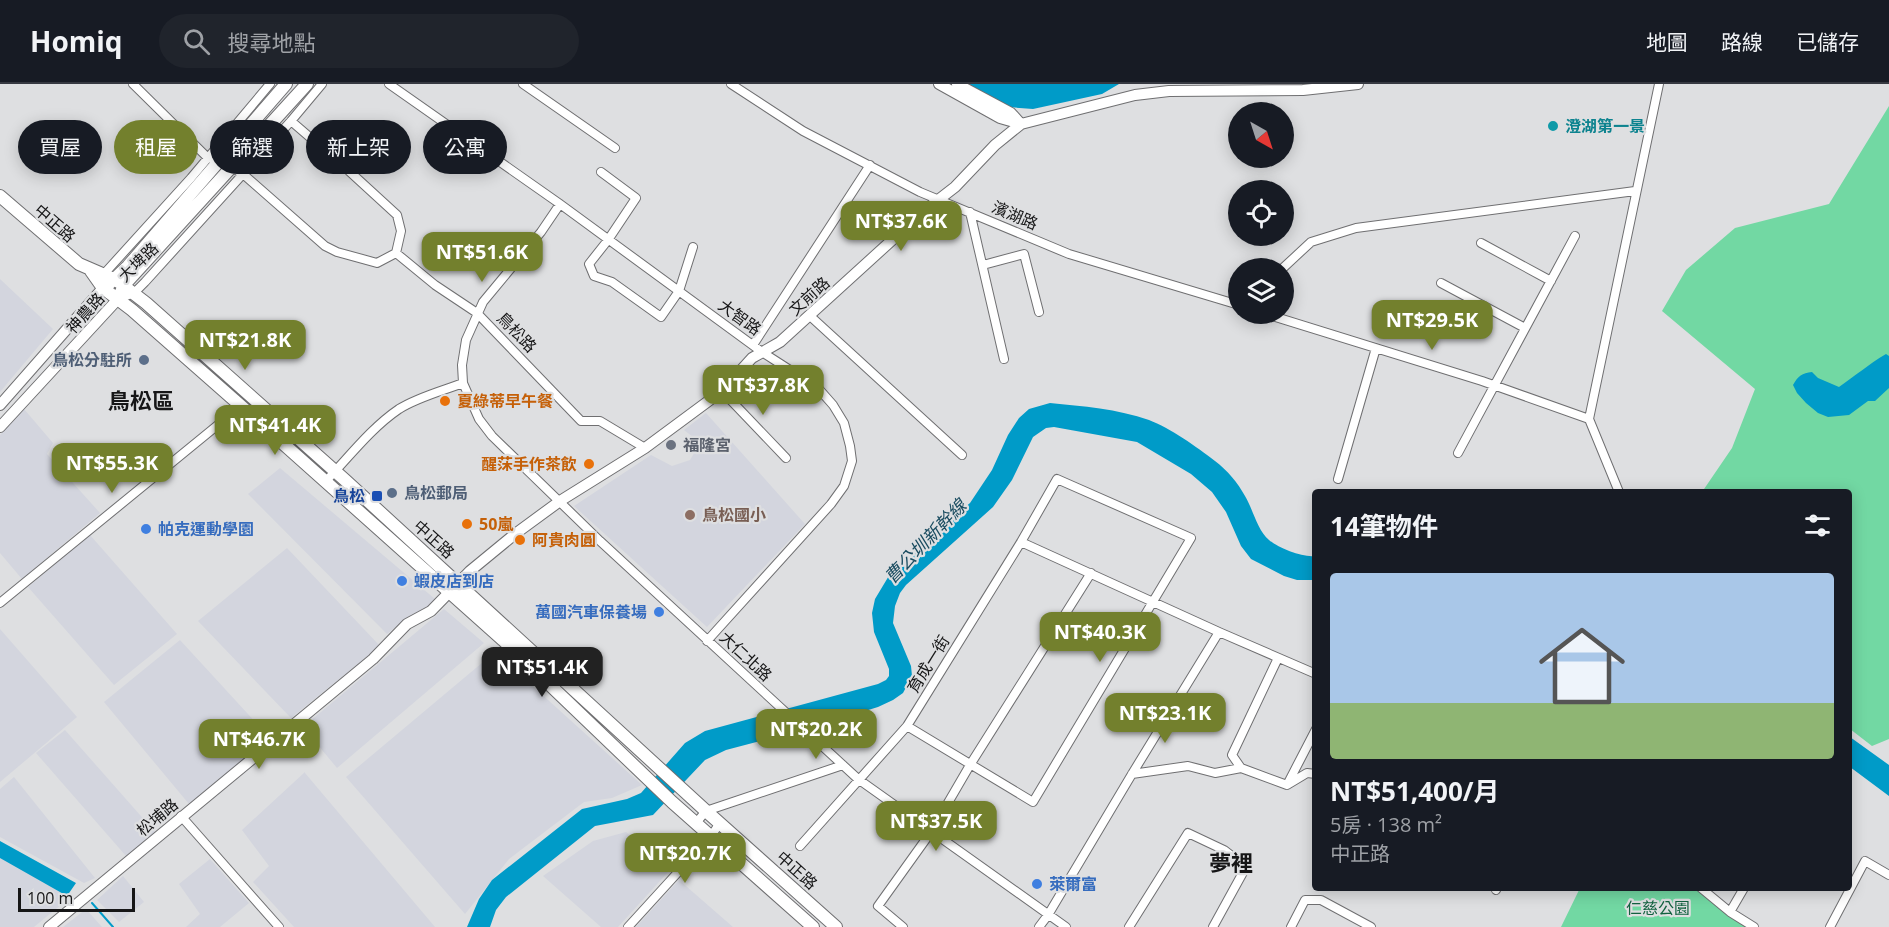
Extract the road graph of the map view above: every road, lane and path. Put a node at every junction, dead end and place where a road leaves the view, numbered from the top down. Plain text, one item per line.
1 (133, 84) edge
2 (270, 84) edge
3 (286, 84) edge
4 (307, 84) edge
5 (322, 84) edge
6 (389, 84) edge
7 (524, 84) edge
8 (731, 84) edge
9 (939, 84) edge
10 (957, 84) edge
11 (1358, 84) edge
12 (1659, 84) edge
13 (263, 120) edge
14 (274, 120) edge
15 (292, 120) edge
16 (294, 124) edge
17 (1021, 124) junction
18 (615, 148) dead end
19 (208, 158) junction
20 (870, 165) junction
21 (601, 172) dead end
22 (225, 174) edge
23 (240, 174) edge
24 (1635, 191) junction
25 (0, 196) edge
26 (939, 200) junction
27 (560, 204) junction
28 (970, 212) junction
29 (1575, 236) dead end
30 (608, 240) junction
31 (1481, 243) dead end
32 (693, 247) dead end
33 (396, 253) junction
34 (1294, 258) edge
35 (983, 265) junction
36 (1551, 280) junction
37 (112, 282) junction
38 (1441, 283) dead end
39 (679, 291) junction
40 (118, 299) junction
41 (1228, 302) edge
42 (1039, 312) dead end
43 (477, 313) junction
44 (809, 315) junction
45 (1294, 323) edge
46 (1525, 328) junction
47 (758, 348) junction
48 (1376, 348) junction
49 (1004, 359) dead end
50 (463, 383) junction
51 (1495, 385) junction
52 (722, 391) junction
53 (0, 405) edge
54 (241, 406) junction
55 (1589, 419) junction
56 (2, 422) edge
57 (645, 448) junction
58 (1458, 453) dead end
59 (962, 455) dead end
60 (786, 458) dead end
61 (335, 472) junction
62 (1338, 479) dead end
63 (326, 481) junction
64 (1618, 489) edge
65 (560, 501) junction
66 (1021, 542) junction
67 (1091, 573) junction
68 (458, 583) junction
69 (449, 593) junction
70 (1152, 601) junction
71 (0, 603) edge
72 (1219, 632) junction
73 (708, 641) junction
74 (1278, 658) junction
75 (1312, 672) edge
76 (907, 726) junction
77 (1312, 737) edge
78 (843, 765) junction
79 (970, 765) junction
80 (1241, 768) junction
81 (1312, 773) edge
82 (1132, 774) junction
83 (858, 779) junction
84 (1287, 785) junction
85 (706, 811) junction
86 (181, 816) junction
87 (696, 823) junction
88 (720, 824) junction
89 (931, 832) junction
90 (711, 836) junction
91 (800, 846) dead end
92 (1889, 875) edge
93 (1852, 886) edge
94 (1705, 891) edge
95 (1742, 891) edge
96 (1849, 891) edge
97 (1730, 912) junction
98 (1048, 915) junction
99 (49, 927) edge
100 (279, 927) edge
101 (628, 927) edge
102 (813, 927) edge
103 (836, 927) edge
104 (903, 927) edge
105 (1039, 927) edge
106 (1066, 927) edge
107 (1129, 927) edge
108 (1213, 927) edge
109 (1291, 927) edge
110 (1371, 927) edge
111 (1754, 927) edge
112 (1830, 927) edge

1 - 19 street
2 - 19 street, 大埤路
3 - 13 main road, 大埤路
4 - 14 main road, 大埤路
5 - 15 street, 大埤路
6 - 27 street, 大智路
7 - 18 street
8 - 20 street, 濱湖路
9 - 17 street
10 - 17 street
11 - 17 street, 文前路
12 - 24 street
16 - 33 street
17 - 26 street, 文前路
19 - 37 street, 大埤路
20 - 26 street, 濱湖路
20 - 47 street
21 - 30 street
22 - 37 main road, 大埤路
23 - 33 street
24 - 34 street
24 - 55 street
25 - 37 main road, 中正路
26 - 28 street, 濱湖路
26 - 44 street, 文前路
27 - 30 street, 大智路
27 - 43 street
28 - 35 street
28 - 41 street, 濱湖路
29 - 36 street
30 - 39 street, 大智路
30 - 39 street
31 - 36 street
32 - 39 street
33 - 43 street, 鳥松路
35 - 42 street
35 - 49 street
36 - 46 street
37 - 40 main road, 中正路
37 - 40 main road, 大埤路
37 - 53 street, 神農路
37 - 61 main road, 中正路
38 - 46 street
39 - 47 street, 大智路
40 - 54 main road, 中正路
40 - 56 street, 神農路
43 - 50 street
43 - 57 street, 鳥松路
44 - 47 street, 文前路
44 - 59 street
45 - 48 street
46 - 51 street
47 - 52 street, 文前路
47 - 73 street, 大智路
48 - 51 street
48 - 62 street
50 - 61 street
50 - 65 street, 大仁北路
51 - 55 street
51 - 58 street
52 - 57 street, 文前路
52 - 60 street
54 - 63 main road, 中正路
54 - 71 street
55 - 64 street
57 - 65 street, 文前路
61 - 63 street
61 - 68 main road, 中正路
63 - 69 main road, 中正路
65 - 68 street, 文前路
65 - 73 street, 大仁北路
66 - 67 street
66 - 70 street, 育成一街
66 - 76 street, 育成一街
67 - 70 street
67 - 79 street
68 - 69 street, 文前路
68 - 85 main road, 中正路
69 - 86 street, 松埔路
69 - 87 main road, 中正路
70 - 72 street
70 - 79 street
72 - 74 street
72 - 82 street
73 - 78 street, 大仁北路
74 - 75 street
74 - 80 street
76 - 79 street
76 - 83 street, 育成一街
77 - 84 street
78 - 83 street, 大仁北路
78 - 85 street
79 - 89 street
80 - 82 street
80 - 84 street
81 - 84 street
82 - 98 street
83 - 89 street, 大仁北路
83 - 91 street, 育成一街
85 - 87 street
85 - 88 main road, 中正路
86 - 99 street, 松埔路
86 - 100 street
87 - 90 main road, 中正路
88 - 90 street
88 - 103 main road, 中正路
89 - 98 street, 大仁北路
89 - 104 street
90 - 101 street
90 - 102 main road, 中正路
92 - 93 street
94 - 97 street
95 - 97 street
96 - 112 street
97 - 111 street
98 - 105 street
98 - 106 street, 大仁北路
107 - 108 street
109 - 110 street

